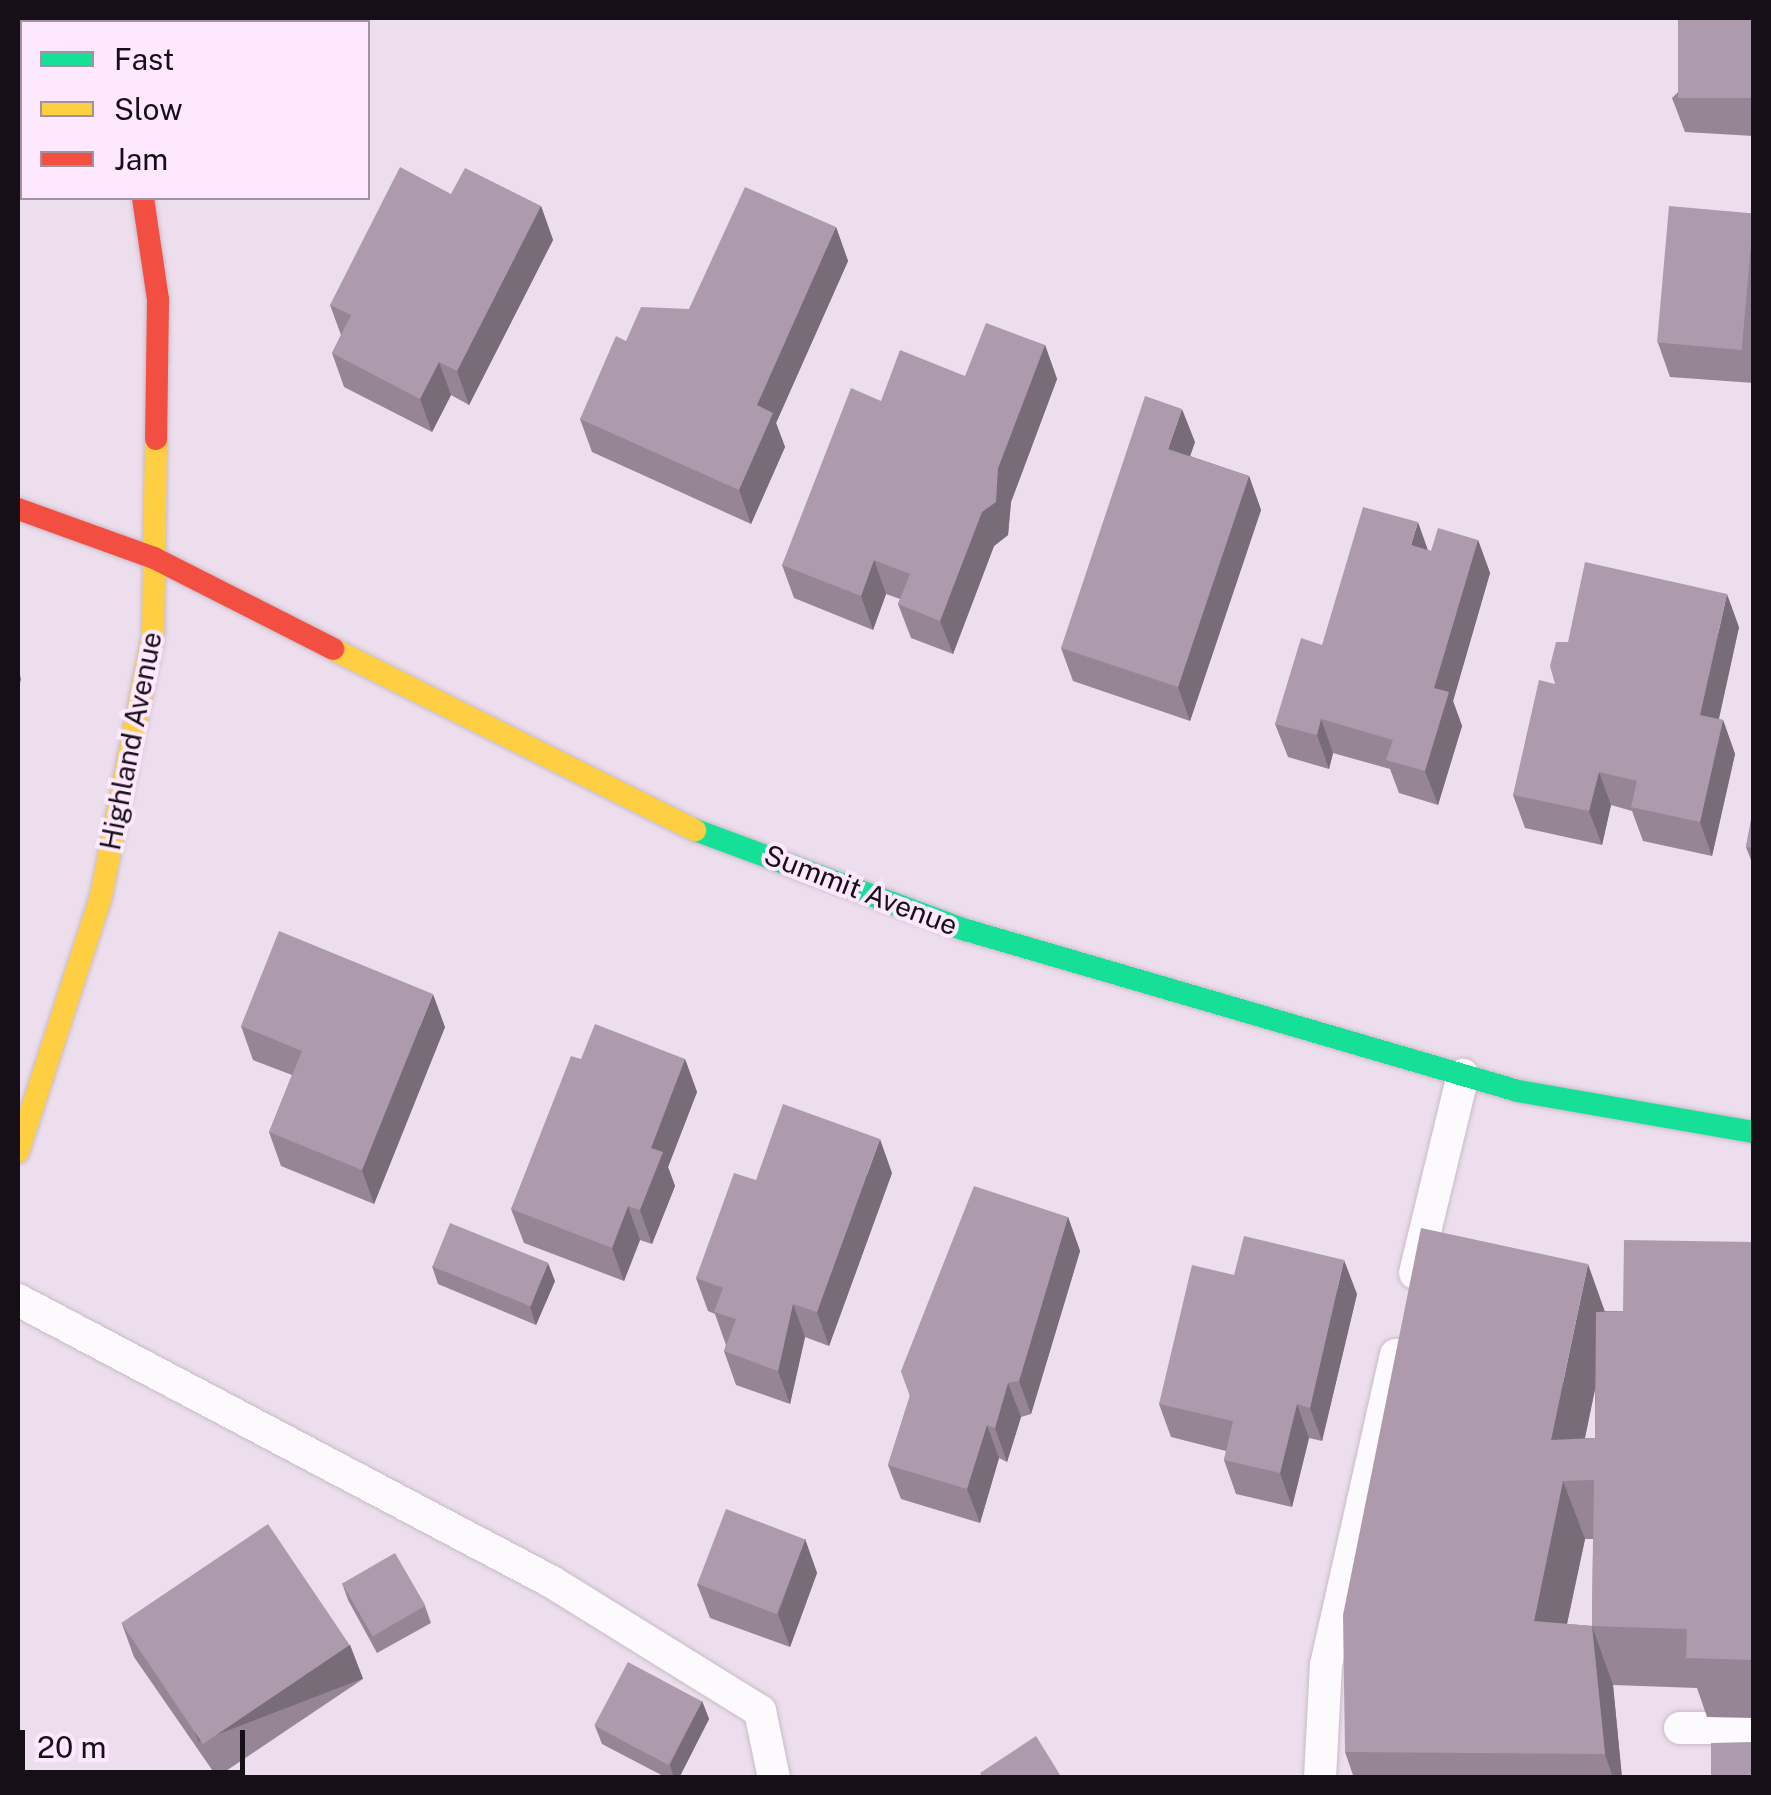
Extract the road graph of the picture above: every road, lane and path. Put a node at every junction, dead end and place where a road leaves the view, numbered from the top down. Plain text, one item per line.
1 (143, 200) edge
2 (18, 509) edge
3 (154, 558) junction
4 (1463, 1075) junction
5 (1754, 1132) edge
6 (18, 1152) edge
7 (18, 1300) edge
8 (1680, 1728) dead end
9 (1754, 1728) edge
10 (774, 1778) edge
11 (1320, 1778) edge

1 - 3 street, Highland Avenue
2 - 3 street, Summit Avenue
3 - 4 street, Summit Avenue
3 - 6 street, Highland Avenue
4 - 5 street, Summit Avenue
4 - 11 lane
7 - 10 lane
8 - 9 lane

